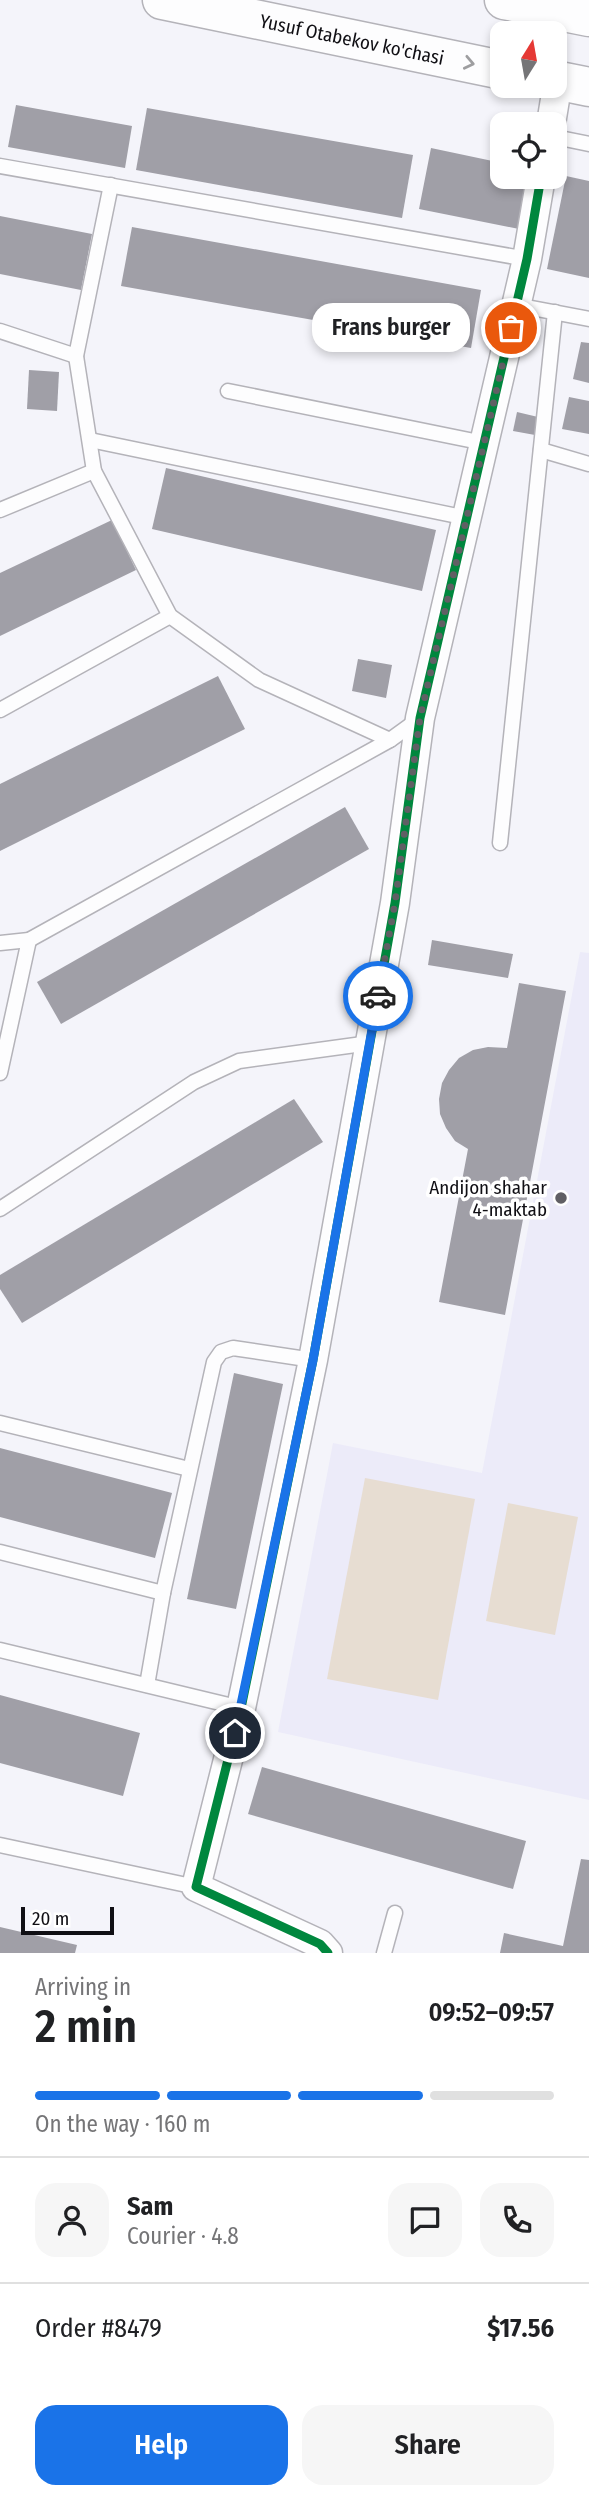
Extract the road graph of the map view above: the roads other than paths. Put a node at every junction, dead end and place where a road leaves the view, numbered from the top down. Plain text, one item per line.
1 (162, 0) edge
2 (504, 0) edge
3 (589, 17) edge
4 (490, 67) edge
5 (567, 139) edge
6 (589, 144) edge
7 (0, 166) edge
8 (111, 185) junction
9 (539, 189) edge
10 (527, 259) junction
11 (516, 305) junction
12 (555, 312) junction
13 (589, 319) edge
14 (0, 331) edge
15 (76, 356) junction
16 (228, 391) dead end
17 (90, 440) junction
18 (484, 443) junction
19 (541, 450) junction
20 (589, 464) edge
21 (94, 471) junction
22 (0, 510) edge
23 (467, 518) junction
24 (170, 616) junction
25 (0, 709) edge
26 (420, 718) junction
27 (390, 740) junction
28 (500, 843) dead end
29 (29, 940) junction
30 (0, 943) edge
31 (370, 1043) junction
32 (0, 1073) edge
33 (0, 1209) edge
34 (313, 1360) junction
35 (0, 1423) edge
36 (189, 1469) junction
37 (0, 1552) edge
38 (163, 1593) junction
39 (0, 1650) edge
40 (147, 1685) junction
41 (241, 1708) junction
42 (0, 1844) edge
43 (196, 1887) junction
44 (395, 1913) dead end
45 (328, 1953) edge
46 (384, 1953) edge

1 -> 4 main road, Yusuf Otabekov ko'chasi
2 - 3 main road
5 - 6 lane
7 - 8 lane
8 - 10 lane
8 - 15 lane
9 - 10 street
10 - 11 street
11 - 12 lane
11 - 18 street
12 - 13 lane
12 - 19 lane
14 - 15 lane
15 - 17 lane
16 - 18 lane
17 - 21 lane
17 - 23 lane
18 - 23 street
19 - 20 lane
19 - 28 lane
21 - 22 lane
21 - 24 lane
23 - 26 street
24 - 25 lane
24 - 27 lane
26 - 27 lane
26 - 31 street
27 - 29 lane
29 - 30 lane
29 - 32 lane
31 - 33 lane
31 - 34 street
34 - 36 lane
34 - 41 street
35 - 36 lane
36 - 38 lane
37 - 38 lane
38 - 40 lane
39 - 40 lane
40 - 41 lane
41 - 43 street
42 - 43 lane
43 - 45 street
44 - 46 lane

